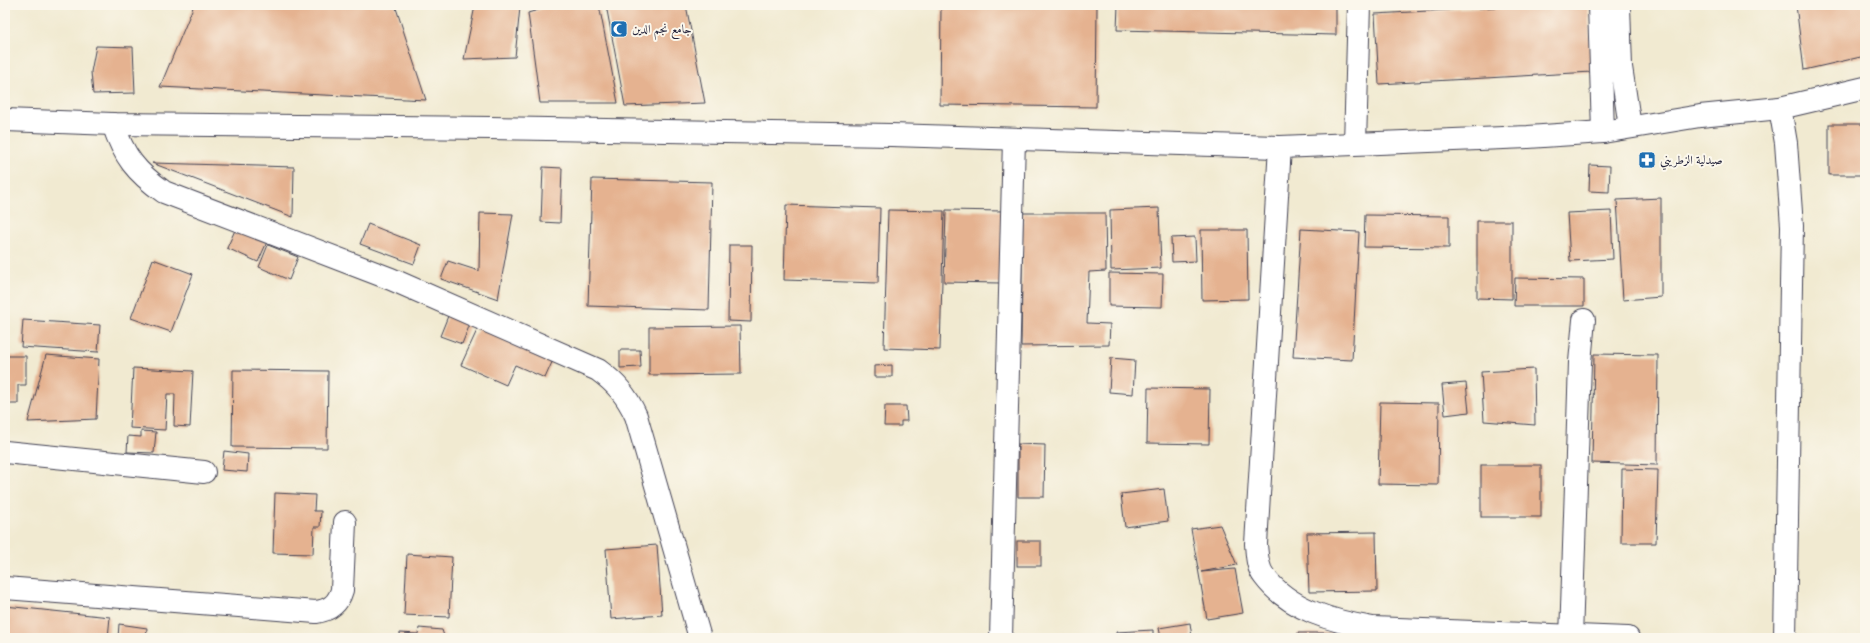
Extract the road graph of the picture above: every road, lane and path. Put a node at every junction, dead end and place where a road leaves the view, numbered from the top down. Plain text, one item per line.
1 (1359, 5) edge
2 (1599, 5) edge
3 (1619, 5) edge
4 (1865, 88) edge
5 (5, 104) edge
6 (1780, 108) junction
7 (5, 120) edge
8 (28, 121) junction
9 (114, 124) junction
10 (1630, 127) junction
11 (1603, 132) junction
12 (1014, 139) junction
13 (1356, 143) junction
14 (1280, 146) junction
15 (1584, 320) dead end
16 (5, 452) edge
17 (204, 472) dead end
18 (345, 522) dead end
19 (5, 588) edge
20 (1571, 637) edge
21 (700, 638) edge
22 (1001, 638) edge
23 (1628, 638) edge
24 (1785, 638) edge

1 - 13 street
2 - 11 street
3 - 10 street
4 - 6 street
5 - 8 street
6 - 10 street
6 - 24 street
7 - 8 street
8 - 9 street
9 - 12 street
9 - 21 street
10 - 11 street
11 - 13 street
12 - 14 street
12 - 22 street
13 - 14 street
14 - 20 street
15 - 20 street
16 - 17 street
18 - 19 street
20 - 23 street

